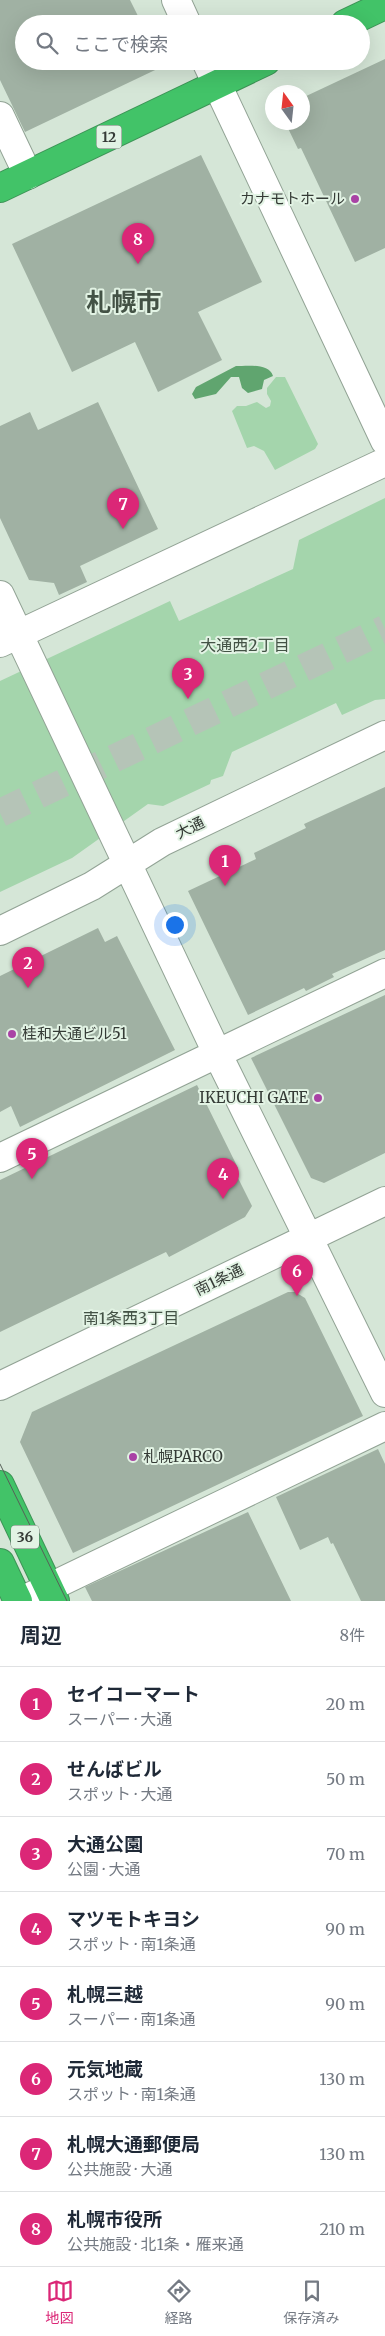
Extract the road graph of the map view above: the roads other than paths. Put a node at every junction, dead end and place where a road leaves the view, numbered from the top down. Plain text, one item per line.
1 (176, 0) edge
2 (385, 5) edge
3 (183, 15) edge
4 (364, 15) edge
5 (225, 70) edge
6 (211, 73) edge
7 (0, 116) edge
8 (28, 175) junction
9 (0, 188) edge
10 (385, 441) edge
11 (385, 462) edge
12 (0, 595) edge
13 (9, 639) edge
14 (385, 735) edge
15 (127, 864) junction
16 (0, 931) edge
17 (385, 973) edge
18 (217, 1053) junction
19 (0, 1158) edge
20 (385, 1201) edge
21 (308, 1237) junction
22 (0, 1386) edge
23 (385, 1392) edge
24 (385, 1426) edge
25 (0, 1485) edge
26 (0, 1563) edge
27 (52, 1595) edge
28 (19, 1601) edge

1 - 3 street
2 - 4 highway
5 - 6 highway, 12
6 - 8 highway, 12
6 - 10 street
7 - 8 street
8 - 9 highway, 12
11 - 13 street
12 - 13 street
13 - 15 street
14 - 15 street, 大通
15 - 16 street, 大通
15 - 18 street
17 - 18 street
18 - 19 street
18 - 21 street
20 - 21 street, 南1条通
21 - 22 street, 南1条通
21 - 23 street
24 - 27 street
25 - 27 highway, 36
26 - 28 highway, 36
27 - 28 street

